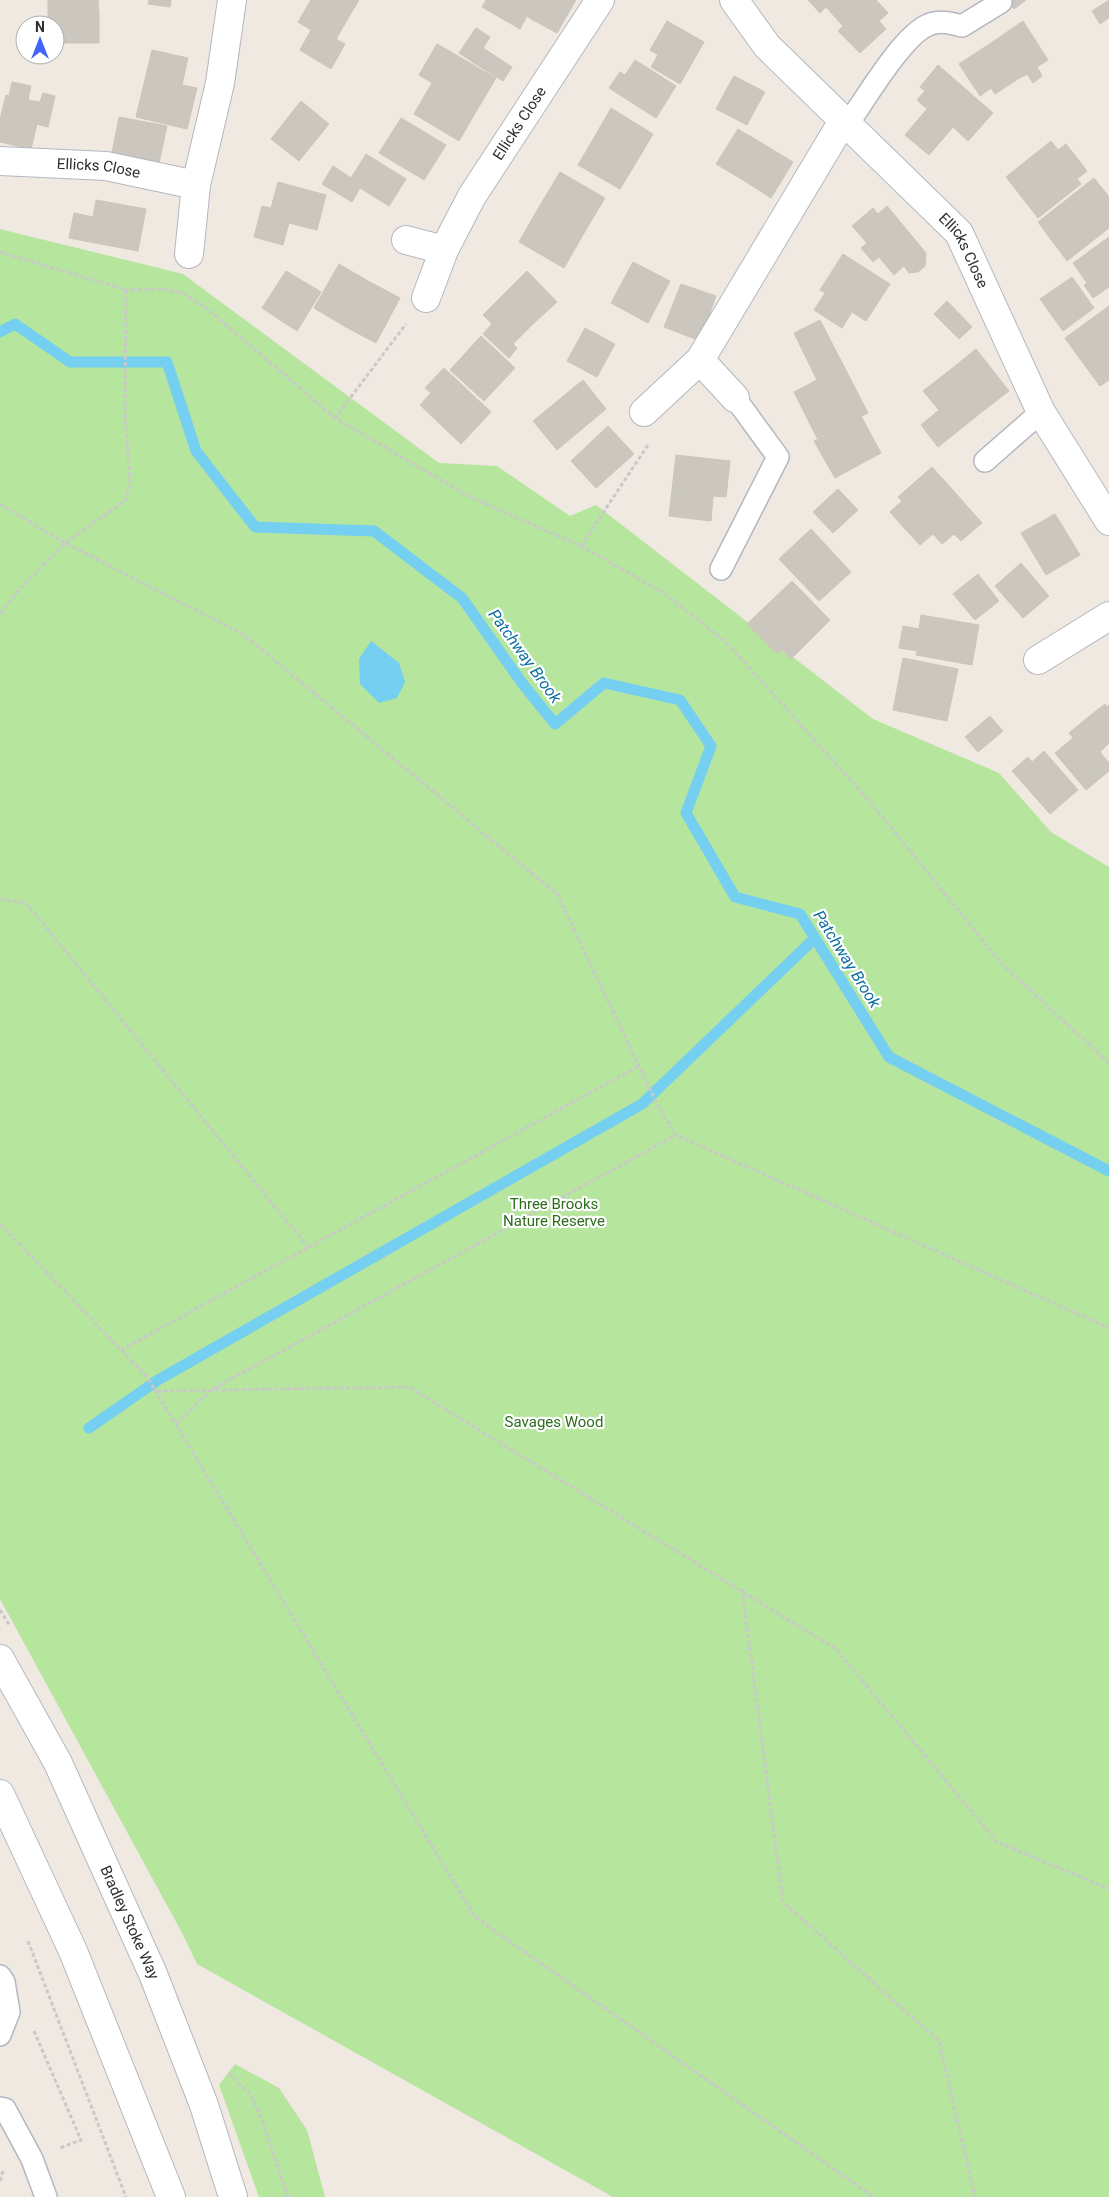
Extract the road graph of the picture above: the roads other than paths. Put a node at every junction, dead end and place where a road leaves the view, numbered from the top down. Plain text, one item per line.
1 (232, 0) edge
2 (600, 0) edge
3 (734, 0) edge
4 (1001, 2) dead end
5 (845, 123) junction
6 (0, 161) edge
7 (196, 185) junction
8 (406, 240) dead end
9 (444, 250) junction
10 (189, 254) dead end
11 (426, 298) road end
12 (700, 360) junction
13 (735, 398) joint
14 (644, 412) road end
15 (1041, 412) junction
16 (985, 461) dead end
17 (1109, 521) edge
18 (721, 569) dead end
19 (1109, 616) edge
20 (1038, 660) dead end
21 (0, 1660) edge
22 (0, 1794) edge
23 (0, 1976) edge
24 (0, 2035) edge
25 (0, 2108) edge
26 (46, 2197) edge
27 (171, 2197) edge
28 (233, 2197) edge

1 - 7 street
2 - 9 street, Ellicks Close
3 - 5 street, Ellicks Close
4 - 5 lane
5 - 12 street
5 - 15 street, Ellicks Close
6 - 7 street, Ellicks Close
7 - 10 street
8 - 9 street
9 - 11 street, Ellicks Close
12 - 13 street
12 - 14 street
13 - 18 lane
15 - 16 lane
15 - 17 street, Ellicks Close
19 - 20 street
21 - 28 street, Bradley Stoke Way
22 - 27 street
23 - 24 lane
25 - 26 lane

